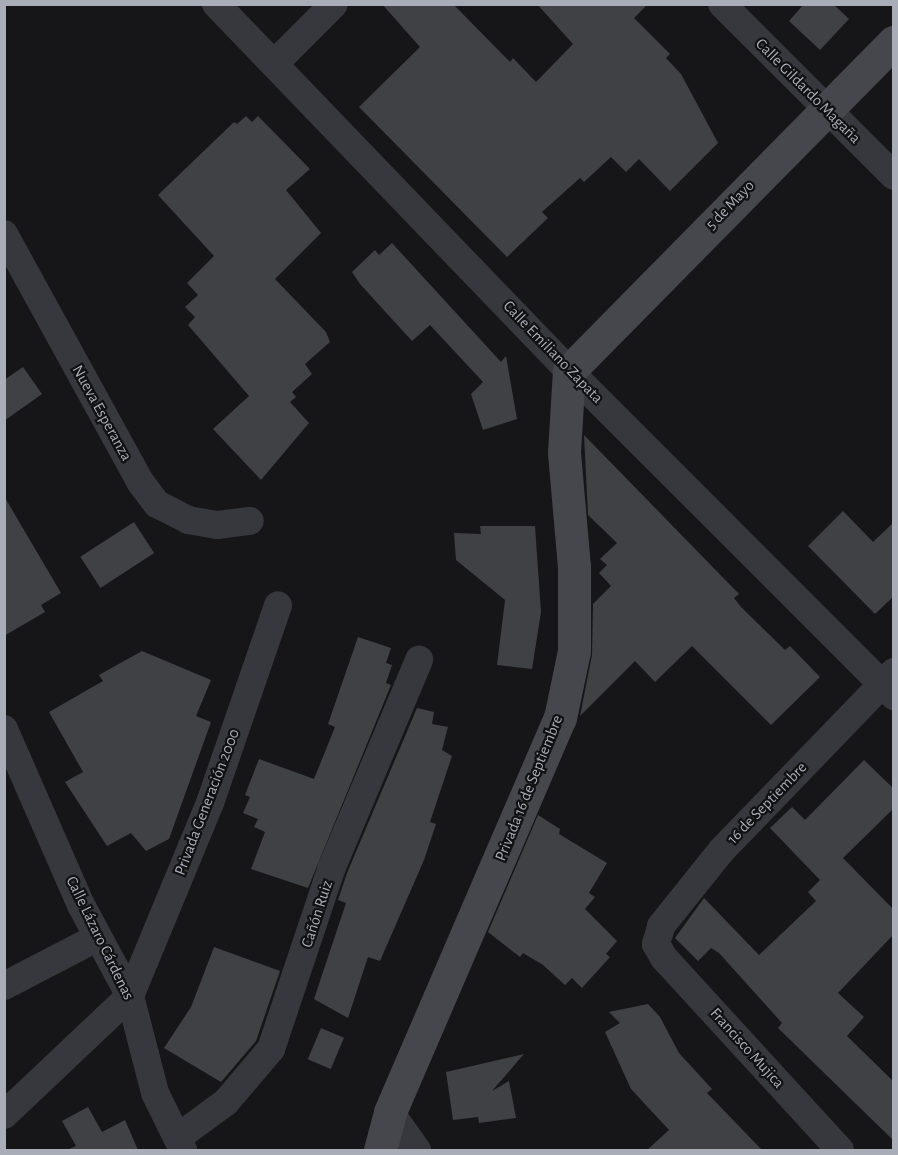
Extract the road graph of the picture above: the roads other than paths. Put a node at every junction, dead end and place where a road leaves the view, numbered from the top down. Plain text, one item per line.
1 (216, 4) edge
2 (334, 4) edge
3 (722, 4) edge
4 (894, 42) edge
5 (275, 63) junction
6 (825, 108) junction
7 (894, 176) edge
8 (4, 234) edge
9 (569, 371) junction
10 (250, 521) dead end
11 (278, 605) dead end
12 (419, 660) dead end
13 (890, 684) edge
14 (5, 732) edge
15 (98, 937) junction
16 (656, 944) joint
17 (4, 986) edge
18 (130, 996) junction
19 (390, 1112) junction
20 (4, 1115) edge
21 (180, 1144) edge
22 (380, 1150) edge
23 (417, 1150) edge
24 (840, 1150) edge

1 - 5 street, Calle Emiliano Zapata
2 - 5 street
3 - 6 street, Calle Gildardo Magaña
4 - 6 street, 5 de Mayo
5 - 9 street, Calle Emiliano Zapata
6 - 7 street, Calle Gildardo Magaña
6 - 9 street, 5 de Mayo
8 - 10 street, Nueva Esperanza
9 - 13 street, Calle Emiliano Zapata
9 - 19 street, Privada 16 de Septiembre
11 - 18 street, Privada Generación 2000
12 - 21 street, Cañón Ruiz
13 - 16 street, 16 de Septiembre
14 - 15 street, Calle Lázaro Cárdenas
15 - 17 street
15 - 18 street, Calle Lázaro Cárdenas
16 - 24 street, Francisco Mujica
18 - 20 street
18 - 21 street, Calle Lázaro Cárdenas
19 - 22 street, Privada 16 de Septiembre
19 - 23 street

